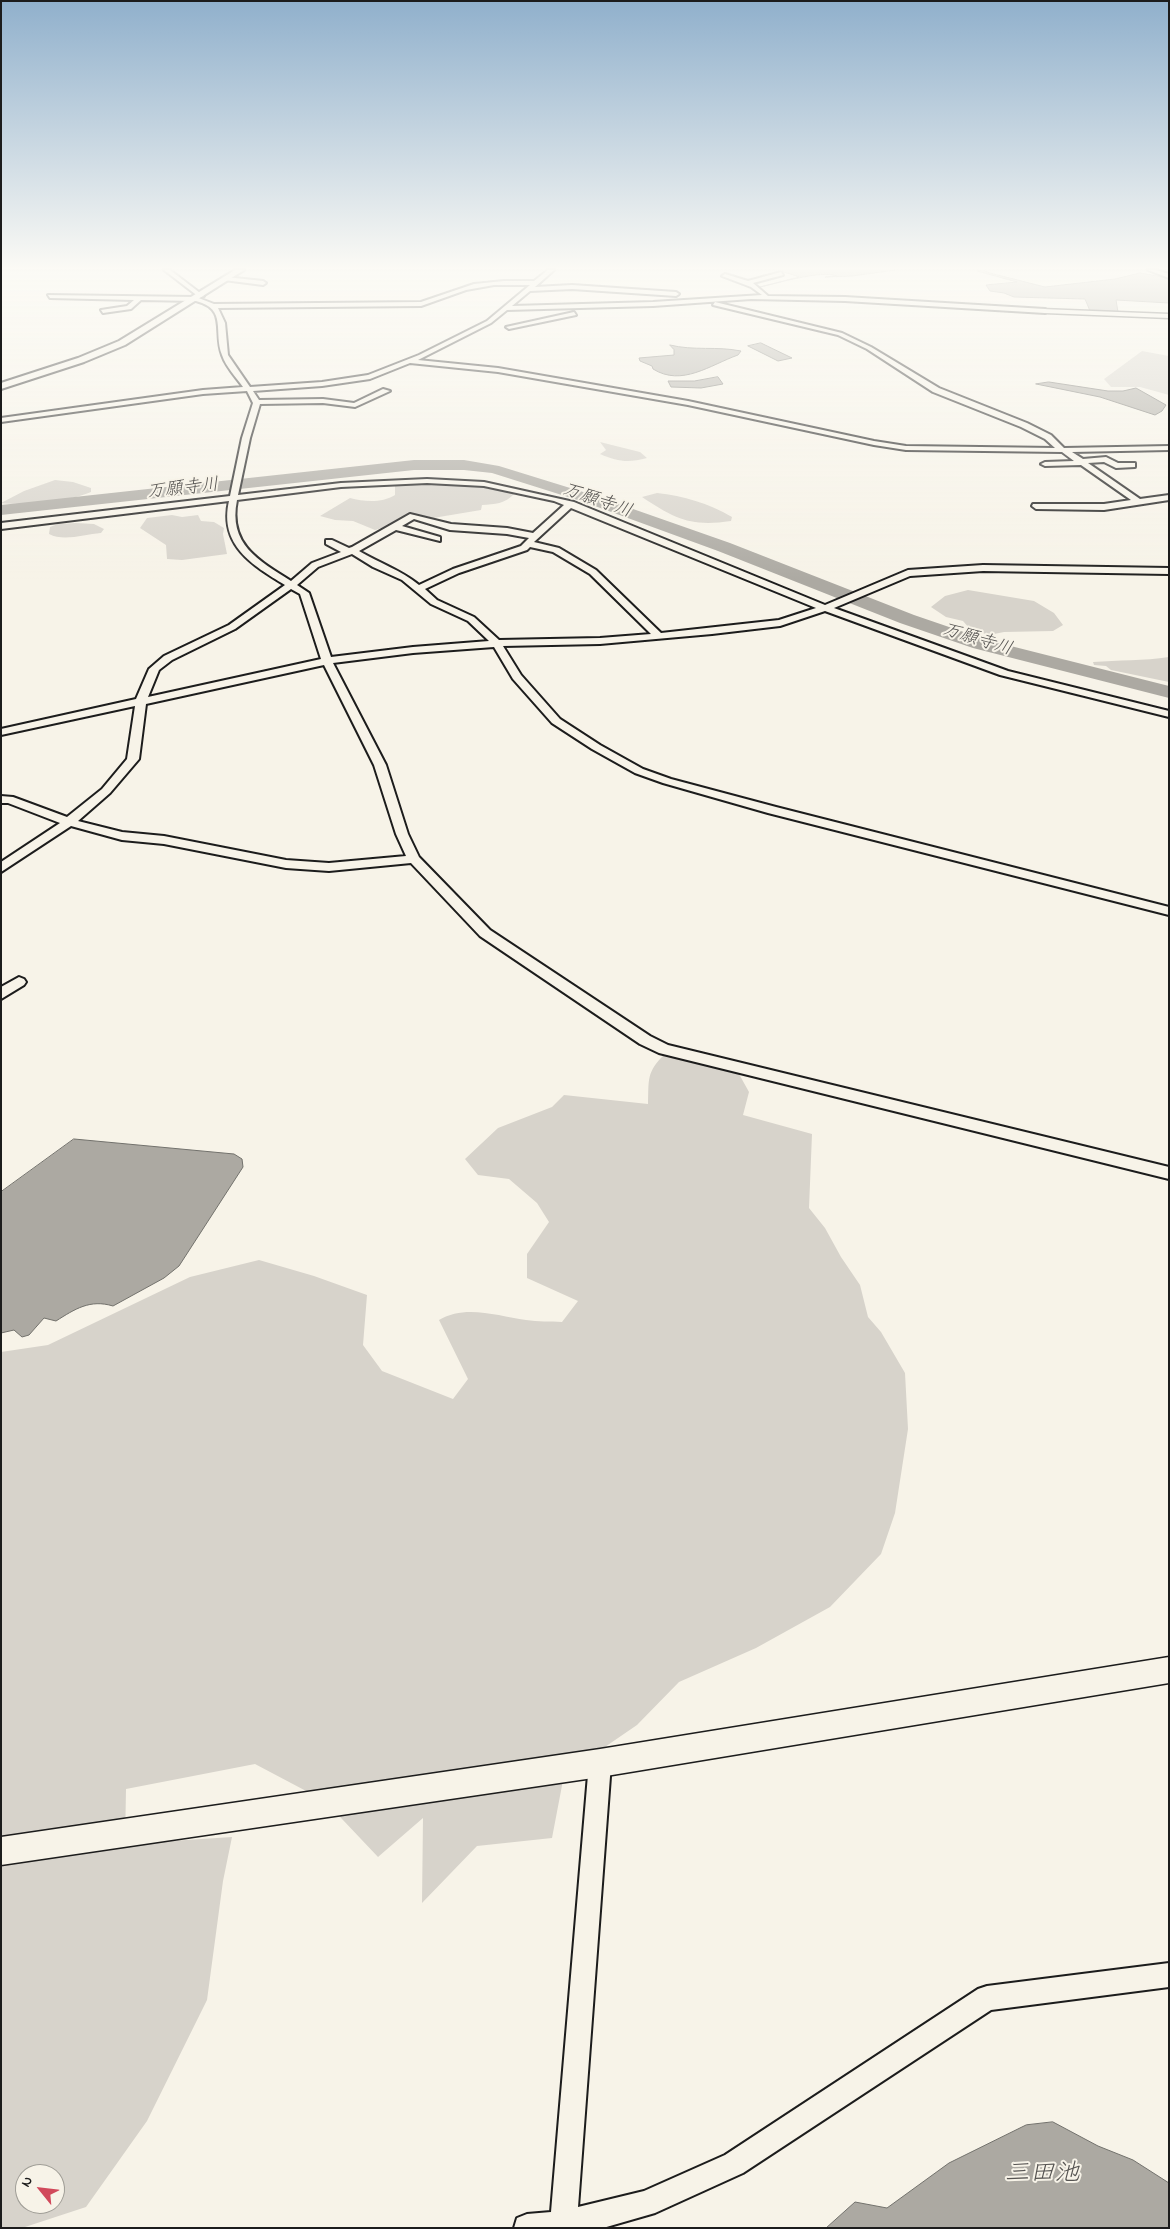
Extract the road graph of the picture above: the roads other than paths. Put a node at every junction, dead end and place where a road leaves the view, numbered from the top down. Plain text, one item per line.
1 (38, 374) edge
2 (236, 374) edge
3 (379, 374) edge
4 (521, 374) edge
5 (911, 374) edge
6 (1, 386) edge
7 (249, 388) junction
8 (386, 391) dead end
9 (257, 402) junction
10 (1, 420) edge
11 (1169, 448) edge
12 (1063, 450) junction
13 (1080, 462) junction
14 (1045, 464) dead end
15 (1132, 465) dead end
16 (1169, 497) edge
17 (234, 498) junction
18 (1139, 502) junction
19 (570, 504) junction
20 (1036, 506) dead end
21 (1, 526) edge
22 (395, 527) junction
23 (437, 539) dead end
24 (532, 540) junction
25 (329, 542) dead end
26 (350, 551) junction
27 (1169, 571) edge
28 (289, 584) junction
29 (418, 589) junction
30 (827, 608) junction
31 (658, 635) junction
32 (497, 644) junction
33 (327, 662) junction
34 (141, 701) junction
35 (1169, 714) edge
36 (1, 732) edge
37 (1, 800) edge
38 (69, 822) junction
39 (414, 859) junction
40 (1, 868) edge
41 (1169, 911) edge
42 (18, 982) dead end
43 (1, 994) edge
44 (1169, 1173) edge
45 (1169, 1670) edge
46 (600, 1764) junction
47 (1, 1851) edge
48 (1169, 1975) edge
49 (563, 2224) junction
50 (527, 2228) edge

1 - 6 main road
2 - 7 street
3 - 7 street
4 - 12 street
5 - 12 street
7 - 9 street
7 - 10 street
8 - 9 street
9 - 17 street
11 - 12 street
12 - 13 street
13 - 14 street
13 - 15 street
13 - 18 street
16 - 18 street
17 - 19 street
17 - 21 street
17 - 28 street
18 - 20 street
19 - 24 street
19 - 30 street
22 - 23 street
22 - 24 street
22 - 26 street
24 - 29 street
24 - 31 street
25 - 26 street
26 - 28 street
26 - 29 street
27 - 30 street
28 - 33 street
28 - 34 street
29 - 32 street
30 - 31 street
30 - 35 street
31 - 32 street
32 - 33 street
32 - 41 street
33 - 34 street
33 - 39 street
34 - 36 street
34 - 38 street
37 - 38 street
38 - 39 street
38 - 40 street
39 - 44 street
42 - 43 street
45 - 46 street
46 - 47 street
46 - 49 street
48 - 49 street
49 - 50 street

